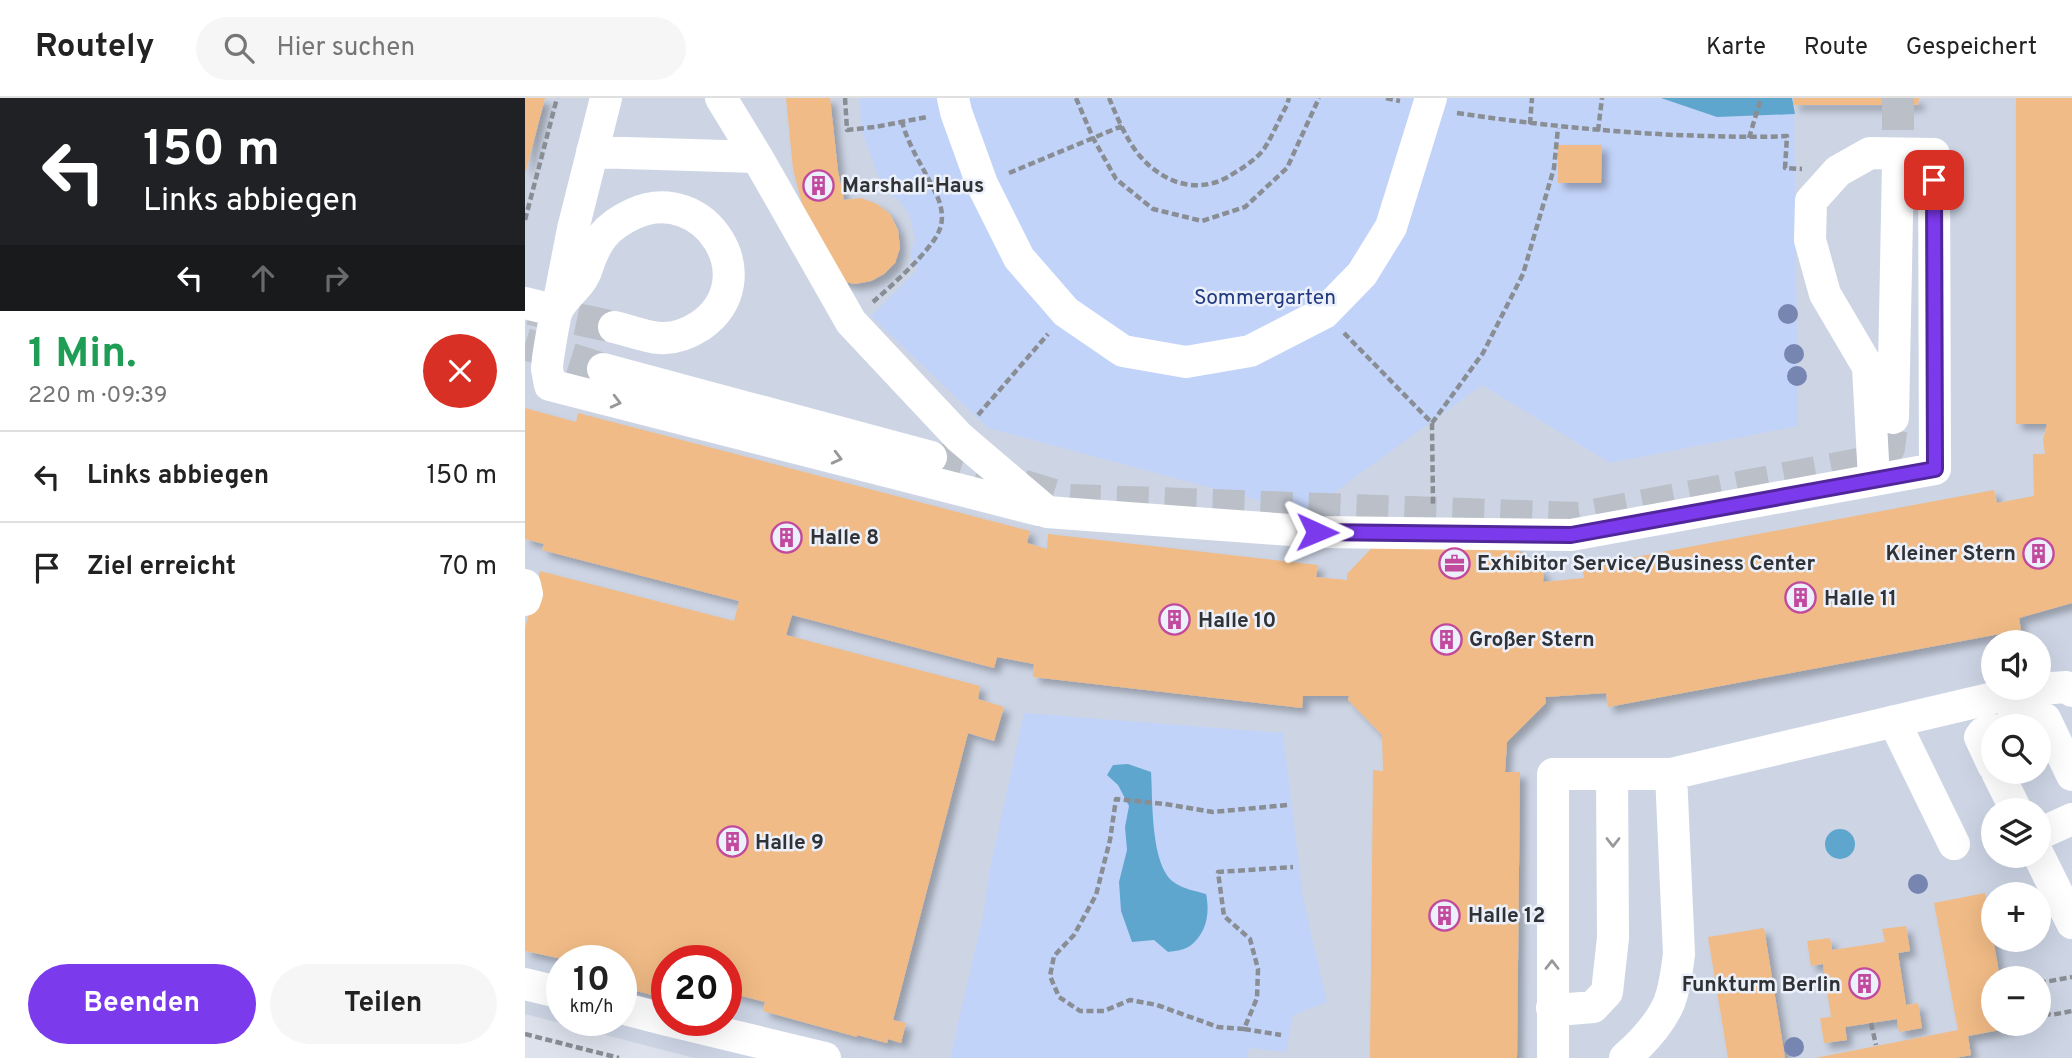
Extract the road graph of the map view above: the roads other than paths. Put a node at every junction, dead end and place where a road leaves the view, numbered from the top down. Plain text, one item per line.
1 (606, 98) edge
2 (721, 98) edge
3 (953, 98) edge
4 (1430, 103) edge
5 (592, 152) junction
6 (757, 157) junction
7 (1898, 165) tunnel mouth
8 (525, 303) edge
9 (557, 311) junction
10 (614, 327) tunnel mouth
11 (536, 364) edge
12 (603, 369) tunnel mouth
13 (1893, 418) tunnel mouth
14 (931, 457) tunnel mouth
15 (1874, 479) junction
16 (1047, 512) junction
17 (525, 585) edge
18 (525, 600) edge
19 (2072, 691) edge
20 (2022, 712) edge
21 (1894, 721) junction
22 (1612, 774) junction
23 (1671, 774) junction
24 (2072, 775) edge
25 (2072, 819) edge
26 (2051, 829) edge
27 (1954, 844) dead end
28 (2045, 868) edge
29 (2072, 923) edge
30 (525, 984) edge
31 (546, 989) edge
32 (1552, 1008) junction
33 (734, 1036) edge
34 (825, 1058) edge
35 (1553, 1058) edge
36 (1625, 1058) edge

1 - 5 lane
2 - 6 lane
3 - 4 lane
5 - 6 lane
5 - 9 lane
6 - 16 lane
7 - 13 lane
8 - 9 lane
9 - 10 lane
9 - 11 lane
11 -> 16 lane
12 - 14 lane
15 - 15 lane
15 - 16 lane
17 - 18 lane
19 - 20 lane
20 - 21 lane
20 - 24 lane
21 - 23 lane
21 - 27 lane
22 - 23 lane
22 -> 32 lane
32 -> 22 lane
23 - 36 lane
25 - 26 lane
28 - 29 lane
30 - 31 lane
32 - 35 lane
33 - 34 lane

